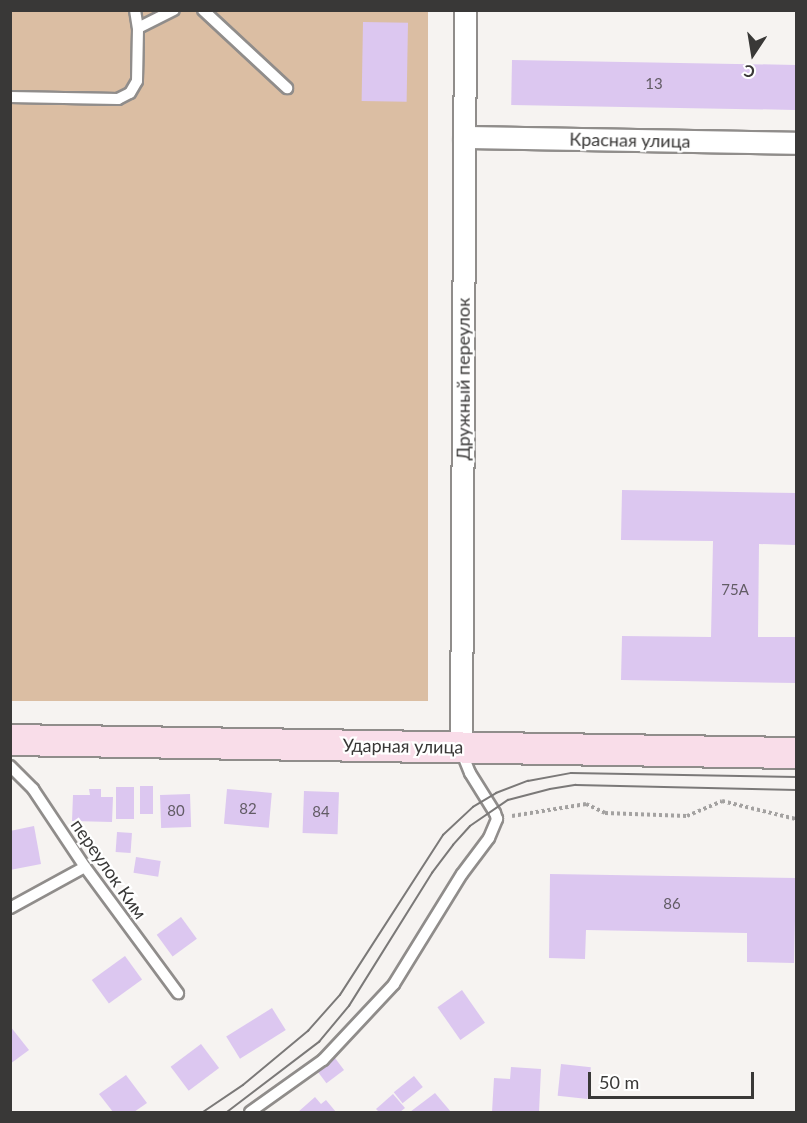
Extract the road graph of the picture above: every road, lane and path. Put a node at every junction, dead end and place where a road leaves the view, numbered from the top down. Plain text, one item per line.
1 (135, 10) edge
2 (174, 10) edge
3 (204, 10) edge
4 (465, 10) edge
5 (138, 28) junction
6 (287, 88) dead end
7 (10, 97) edge
8 (464, 137) junction
9 (796, 143) edge
10 (10, 740) edge
11 (460, 747) junction
12 (796, 753) edge
13 (10, 766) edge
14 (497, 819) junction
15 (796, 819) edge
16 (85, 867) junction
17 (10, 908) edge
18 (178, 993) dead end
19 (250, 1113) edge

1 - 5 lane
2 - 5 lane
3 - 6 lane
4 - 8 street, Дружный переулок
5 - 7 lane
8 - 9 street, Красная улица
8 - 11 street, Дружный переулок
10 - 11 street, Ударная улица
11 - 12 street, Ударная улица
11 - 14 lane
13 - 16 lane, переулок Ким
14 - 15 path
14 - 19 lane
16 - 17 lane
16 - 18 lane, переулок Ким

